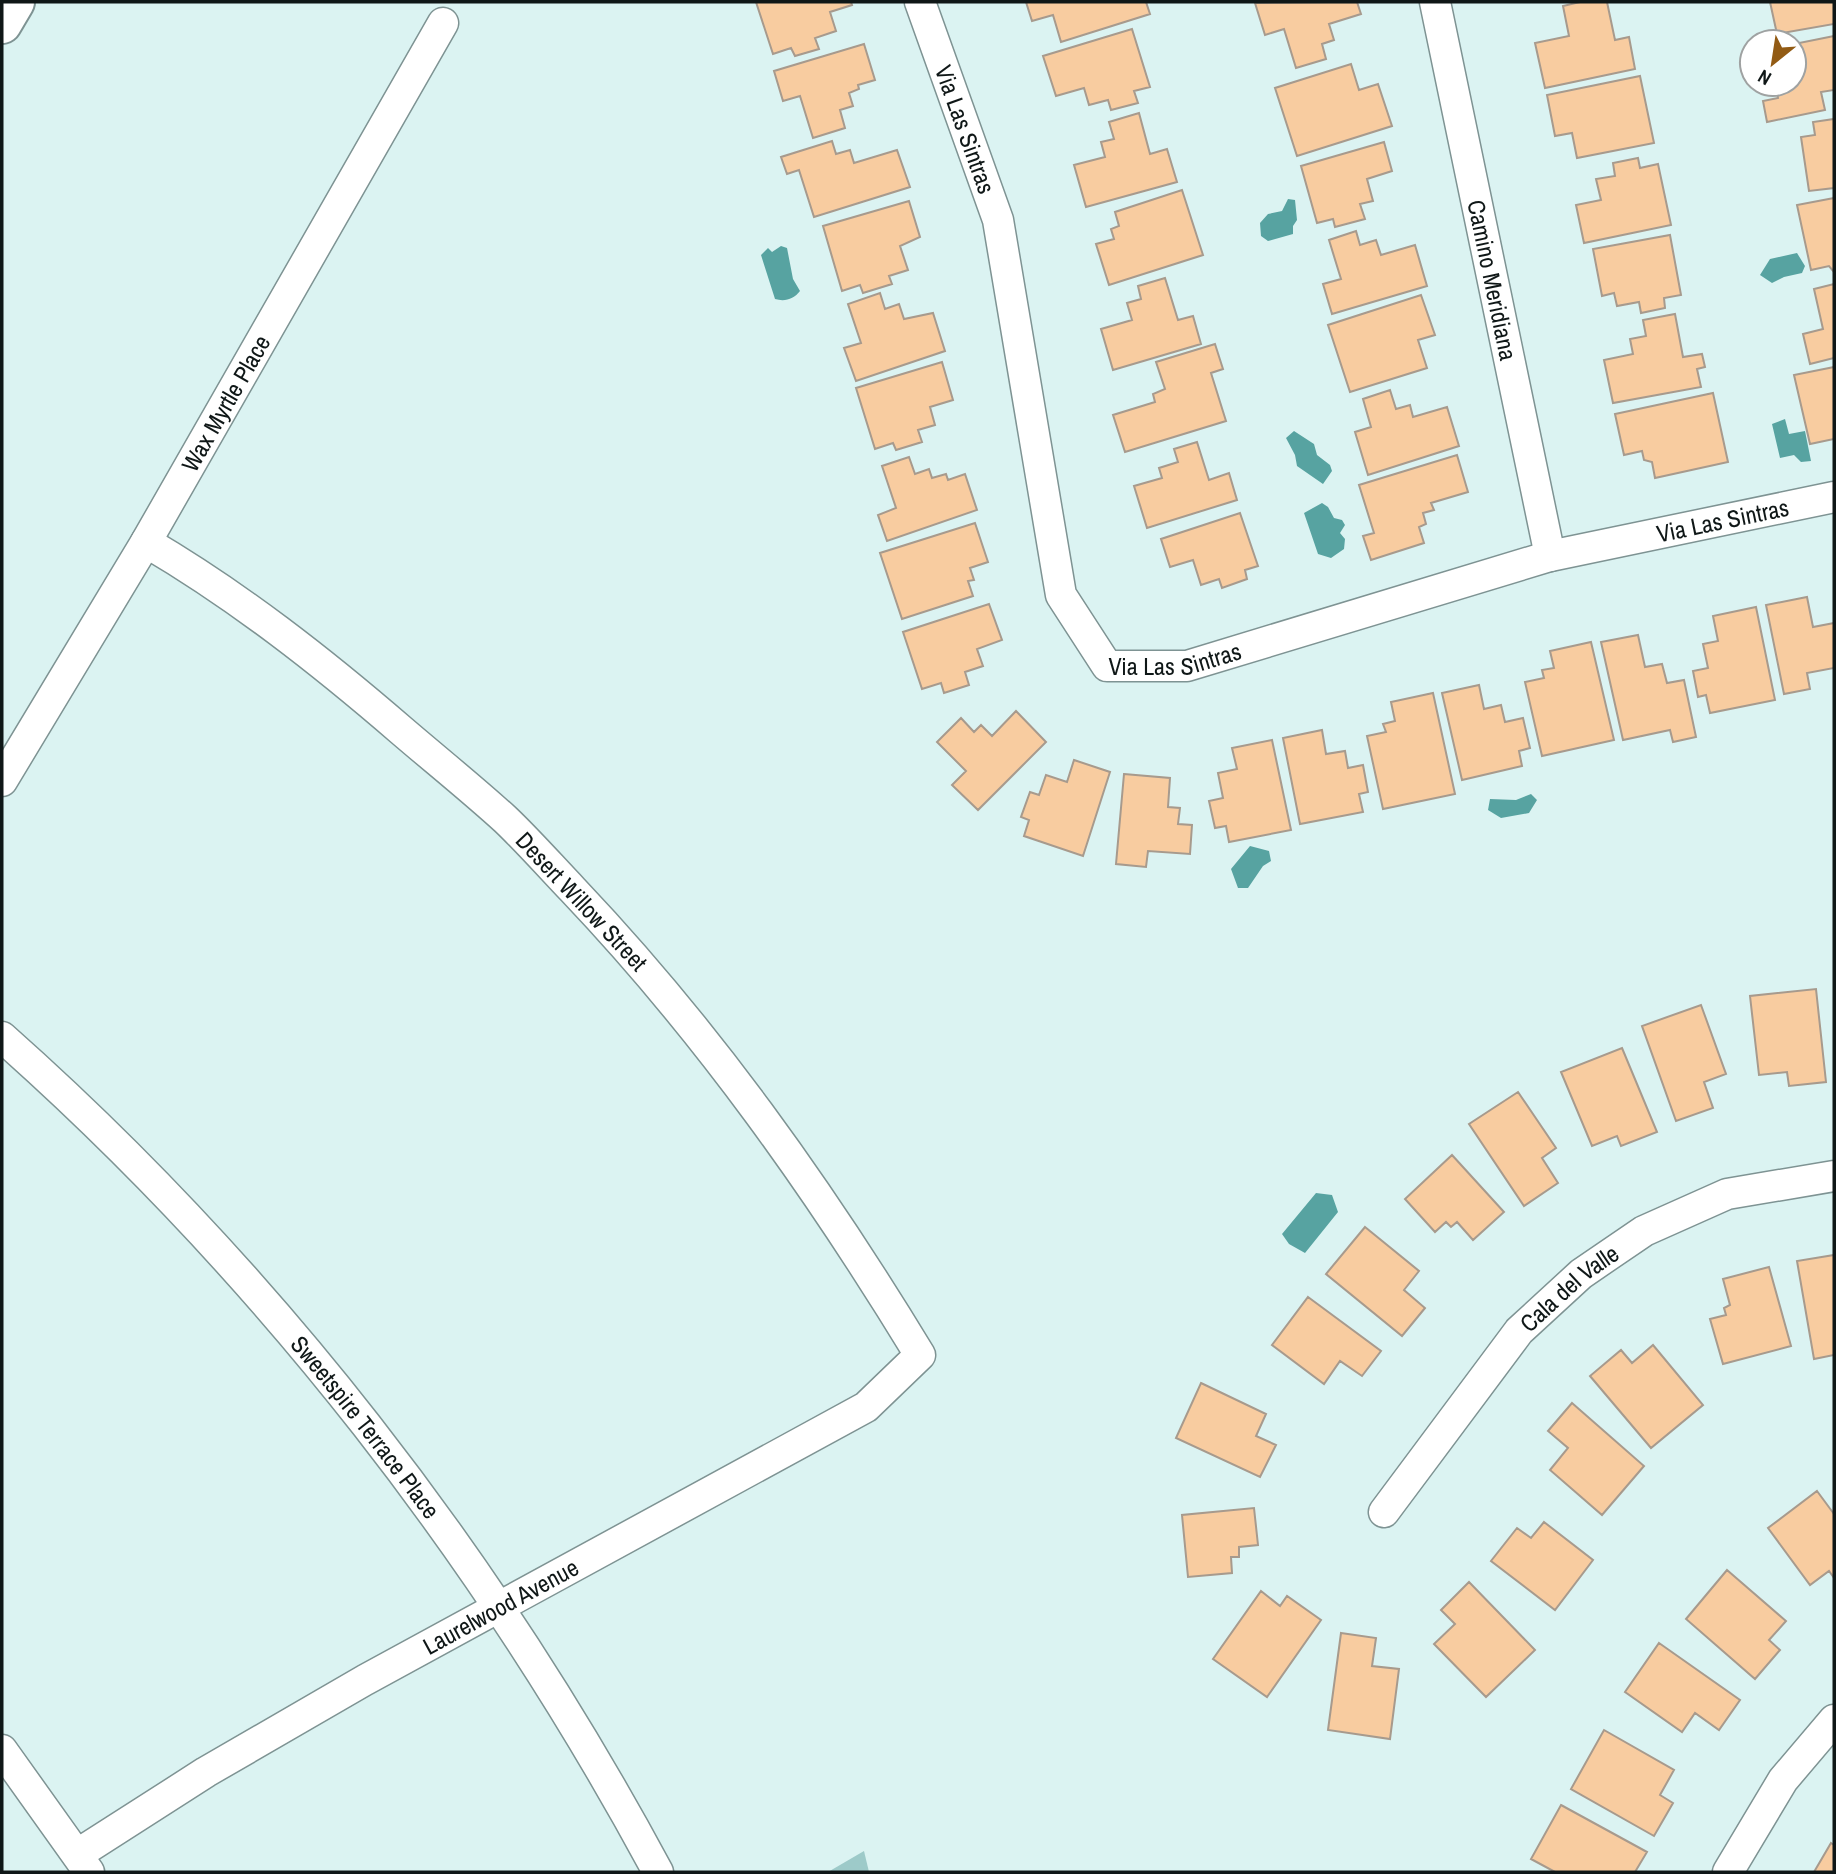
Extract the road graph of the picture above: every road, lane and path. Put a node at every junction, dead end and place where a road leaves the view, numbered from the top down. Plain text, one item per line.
1 (15, 2) edge
2 (920, 2) edge
3 (1435, 2) edge
4 (443, 23) dead end
5 (2, 24) edge
6 (1834, 497) edge
7 (146, 542) junction
8 (1550, 556) junction
9 (2, 781) edge
10 (2, 1037) edge
11 (1834, 1176) edge
12 (920, 1355) joint
13 (1384, 1511) dead end
14 (499, 1606) junction
15 (1834, 1720) edge
16 (2, 1750) edge
17 (84, 1863) edge
18 (658, 1872) edge
19 (1728, 1872) edge

1 - 5 highway
2 - 8 street, Via Las Sintras
3 - 8 street, Camino Meridiana
4 - 7 street, Wax Myrtle Place
6 - 8 street, Via Las Sintras
7 - 9 street, Wax Myrtle Place
7 - 12 street, Desert Willow Street
10 - 14 street, Sweetspire Terrace Place
11 - 13 street, Cala del Valle
12 - 14 street, Laurelwood Avenue
14 - 17 street, Laurelwood Avenue
14 - 18 street, Sweetspire Terrace Place
15 - 19 street
16 - 17 street

